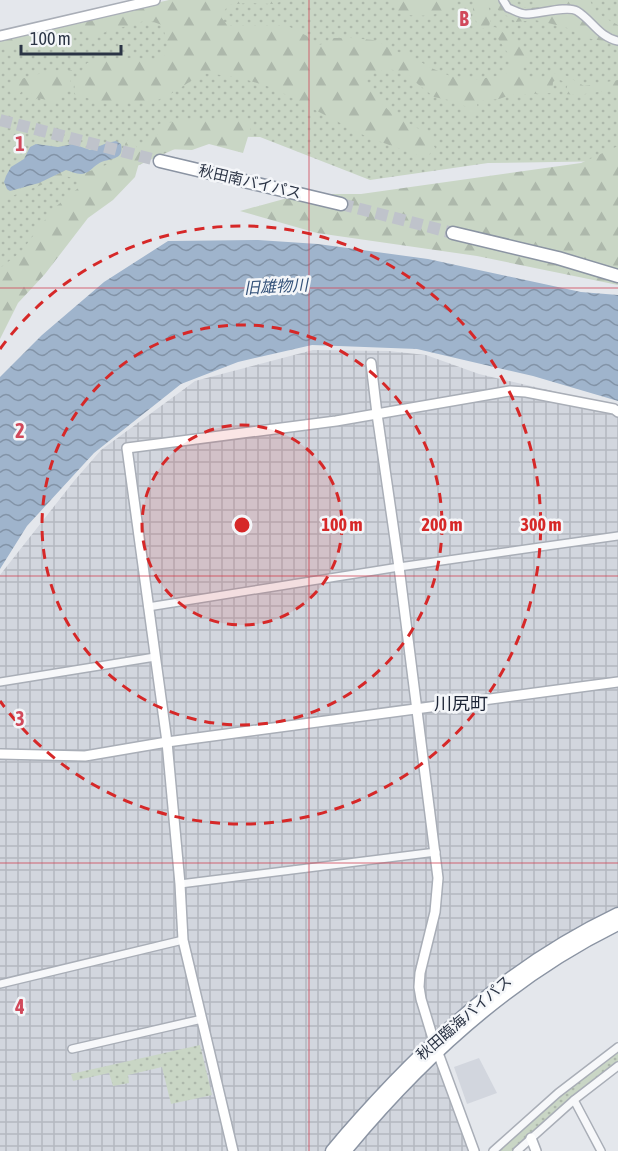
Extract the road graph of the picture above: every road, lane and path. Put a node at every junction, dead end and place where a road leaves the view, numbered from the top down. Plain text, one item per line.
1 (155, 0) edge
2 (503, 0) edge
3 (0, 36) edge
4 (618, 41) edge
5 (160, 161) tunnel mouth
6 (340, 204) tunnel mouth
7 (453, 233) tunnel mouth
8 (618, 276) edge
9 (371, 363) dead end
10 (618, 412) edge
11 (377, 414) junction
12 (618, 536) edge
13 (399, 567) junction
14 (148, 607) junction
15 (155, 657) junction
16 (0, 682) edge
17 (618, 682) edge
18 (417, 709) junction
19 (167, 742) junction
20 (0, 754) edge
21 (436, 852) junction
22 (180, 884) junction
23 (618, 922) edge
24 (183, 940) junction
25 (0, 984) edge
26 (202, 1019) junction
27 (436, 1047) junction
28 (618, 1047) edge
29 (72, 1049) dead end
30 (618, 1067) edge
31 (574, 1100) junction
32 (531, 1138) junction
33 (233, 1151) edge
34 (332, 1151) edge
35 (345, 1151) edge
36 (474, 1151) edge
37 (493, 1151) edge
38 (516, 1151) edge
39 (536, 1151) edge
40 (601, 1151) edge

1 - 3 street
2 - 4 street
5 - 6 highway, 秋田南バイパス
7 - 8 highway
9 - 11 street
10 - 11 street
11 - 13 street
11 - 14 street
12 - 13 street
13 - 14 street
13 - 18 street
14 - 15 street
15 - 16 street
15 - 19 street
17 - 18 street
18 - 19 street
18 - 21 street
19 - 20 street
19 - 22 street
21 - 22 street
21 - 27 street
22 - 24 street
23 - 27 highway, 秋田臨海バイパス
24 - 25 street
24 - 26 street
26 - 29 street
26 - 33 street
27 - 34 highway, 秋田臨海バイパス
27 - 35 highway, 秋田臨海バイパス
27 - 36 street
28 - 37 street
30 - 31 street
31 - 32 street
31 - 40 street
32 - 38 street
32 - 39 street

